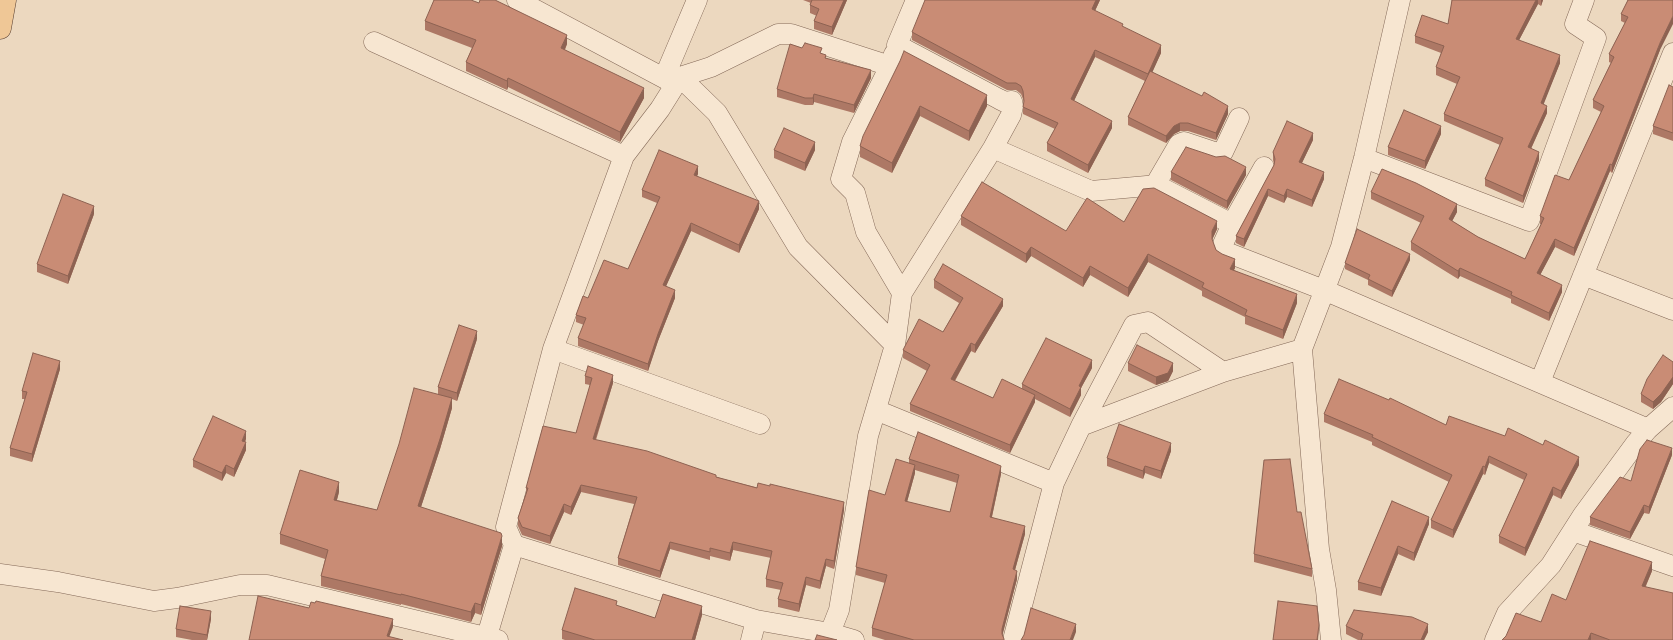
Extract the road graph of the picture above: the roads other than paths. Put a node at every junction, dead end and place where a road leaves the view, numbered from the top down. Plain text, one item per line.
1 (5, 0) edge
2 (518, 0) edge
3 (697, 0) edge
4 (916, 0) edge
5 (1400, 0) edge
6 (1584, 0) edge
7 (0, 28) edge
8 (374, 42) dead end
9 (897, 45) junction
10 (1673, 53) edge
11 (890, 66) junction
12 (673, 80) junction
13 (1239, 118) dead end
14 (993, 148) junction
15 (624, 156) junction
16 (1364, 158) junction
17 (1264, 167) dead end
18 (1158, 185) junction
19 (1232, 224) junction
20 (1583, 275) junction
21 (1324, 290) junction
22 (902, 293) junction
23 (1673, 310) edge
24 (895, 345) junction
25 (553, 349) junction
26 (1302, 349) junction
27 (1223, 372) junction
28 (1540, 382) junction
29 (1673, 407) edge
30 (876, 410) junction
31 (760, 424) dead end
32 (1081, 426) junction
33 (1648, 429) junction
34 (1054, 483) junction
35 (1573, 531) junction
36 (514, 545) junction
37 (1673, 566) edge
38 (0, 574) edge
39 (756, 620) junction
40 (830, 633) junction
41 (493, 638) edge
42 (751, 640) edge
43 (854, 640) edge
44 (1013, 640) edge
45 (1331, 640) edge
46 (1495, 640) edge

1 - 7 main road
2 - 12 street
3 - 12 street
4 - 9 street
5 - 16 street
6 - 16 street
8 - 15 street
9 - 11 street
9 - 14 street
10 - 20 street
11 - 12 street
11 - 22 street
12 - 15 street
12 - 24 street
13 - 18 street
14 - 18 street
14 - 22 street
15 - 25 street
16 - 21 street
17 - 19 street
18 - 19 street
19 - 21 street
20 - 23 street
20 - 28 street
21 - 26 street
21 - 28 street
22 - 24 street
24 - 30 street
25 - 31 street
25 - 36 street
26 - 27 street
26 - 45 street
27 - 32 street
27 - 32 street
28 - 33 street
29 - 33 street
30 - 34 street
30 - 40 street
32 - 34 street
33 - 35 street
34 - 44 street
35 - 37 street
35 - 46 street
36 - 39 street
36 - 41 street
38 - 41 street
39 - 40 street
39 - 42 street
40 - 43 street

